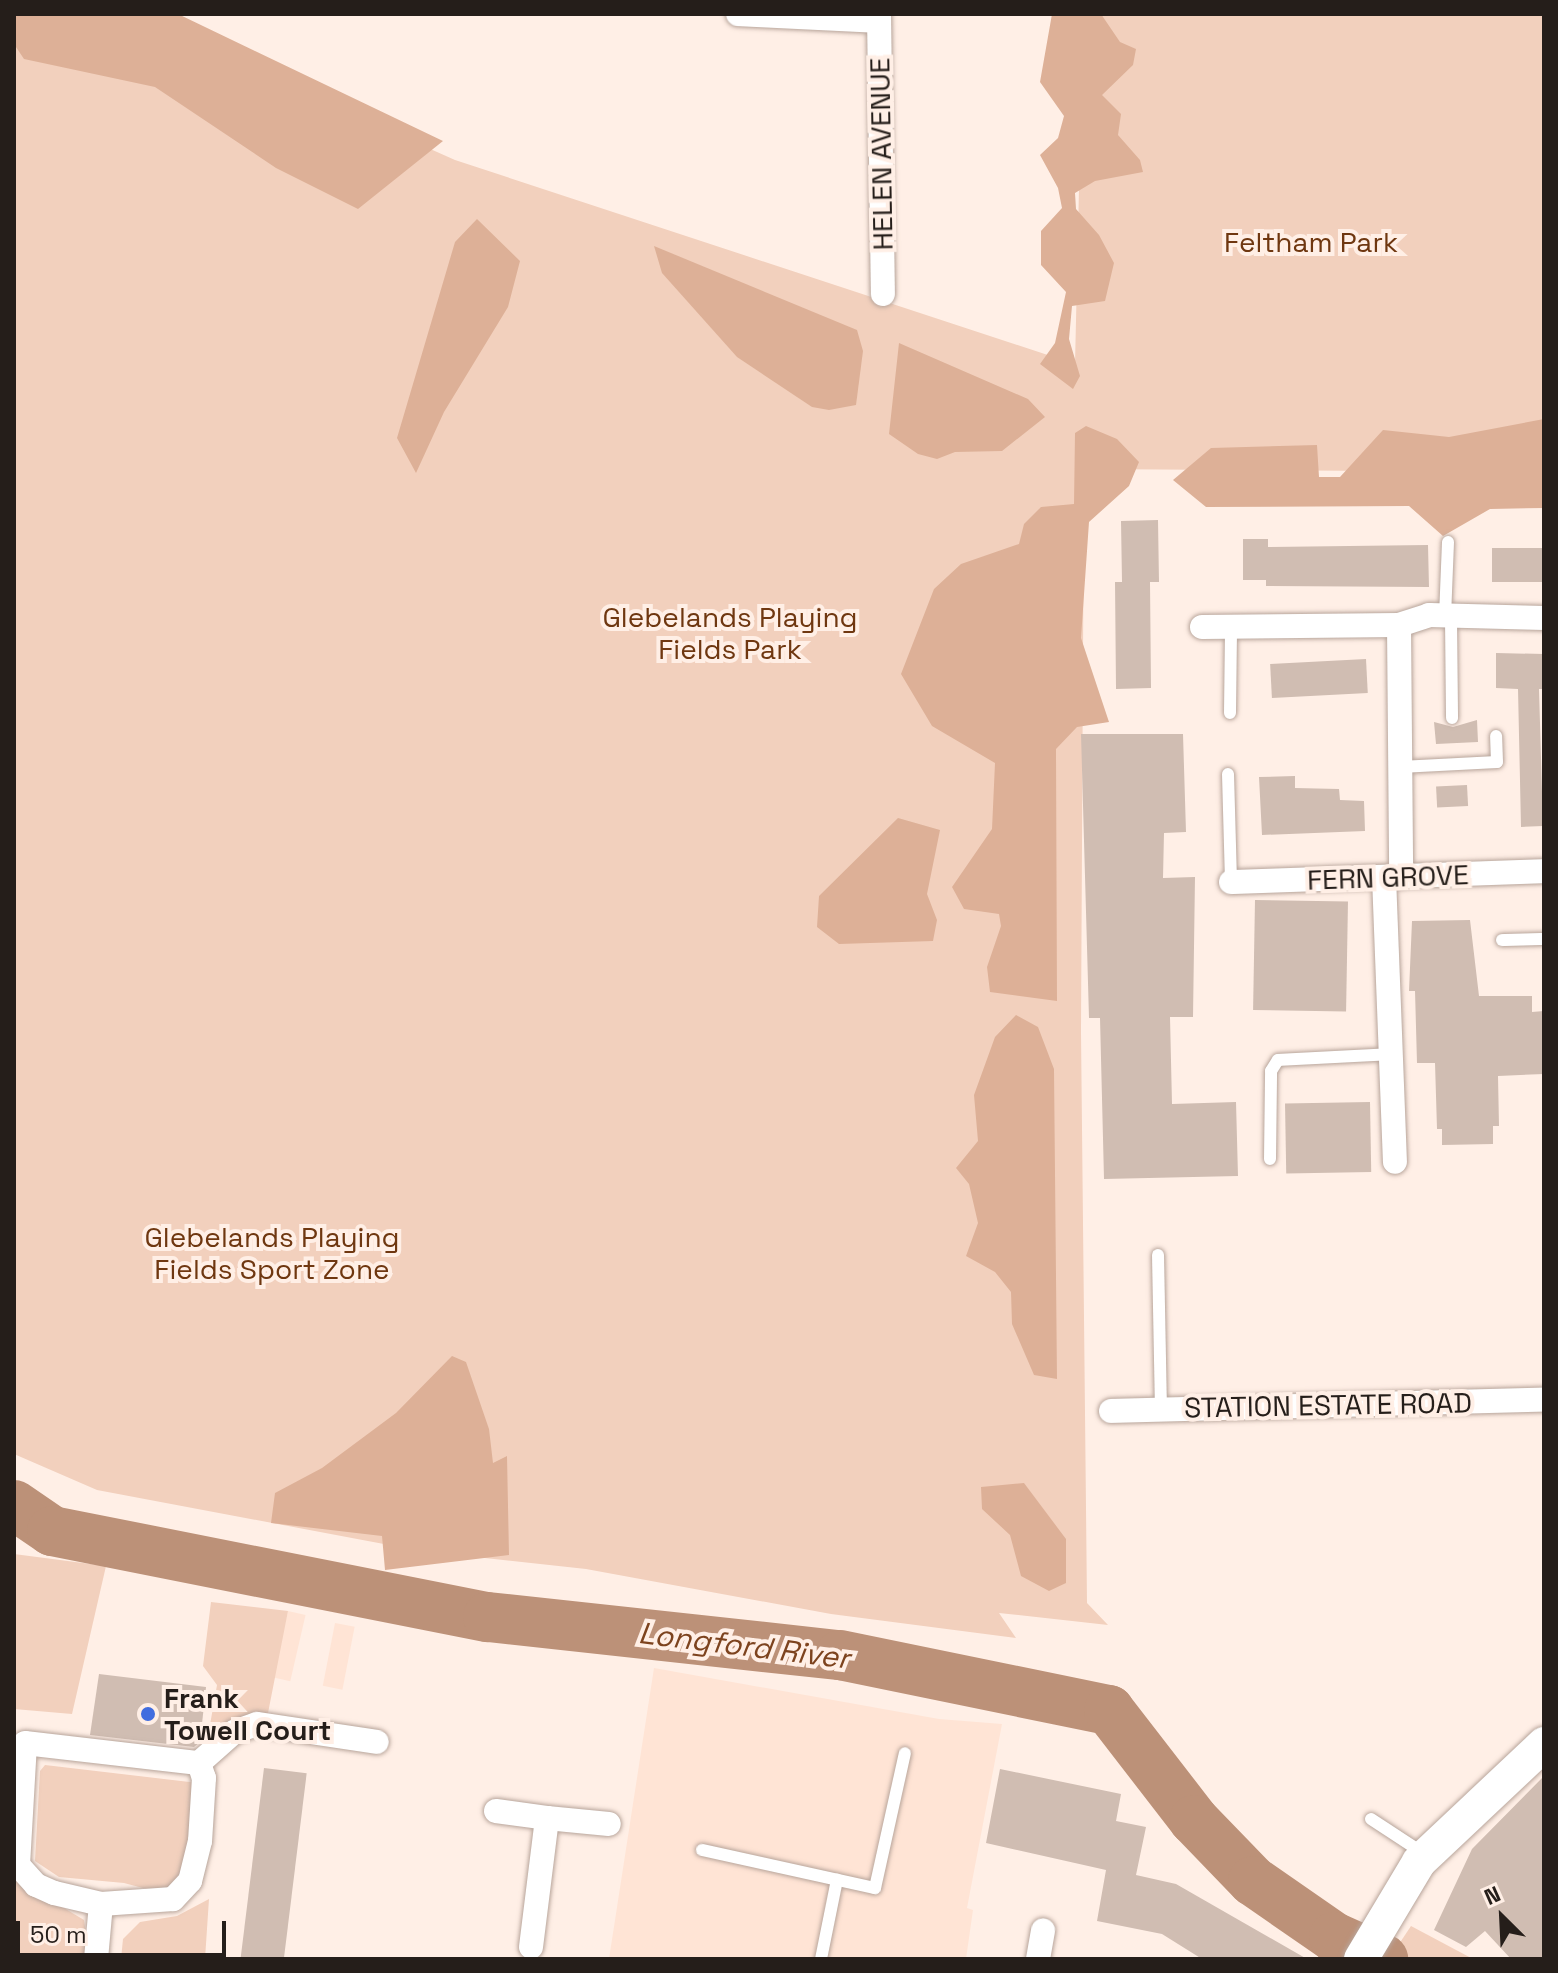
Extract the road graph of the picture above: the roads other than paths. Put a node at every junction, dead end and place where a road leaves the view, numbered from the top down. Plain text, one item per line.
1 (738, 14) edge
2 (879, 17) edge
3 (883, 294) dead end
4 (1448, 542) dead end
5 (1448, 618) junction
6 (1544, 618) edge
7 (1399, 625) junction
8 (1202, 627) dead end
9 (1231, 628) junction
10 (1230, 713) dead end
11 (1452, 718) dead end
12 (1496, 736) dead end
13 (1400, 767) junction
14 (1228, 774) dead end
15 (1544, 871) edge
16 (1393, 877) junction
17 (1231, 882) joint
18 (1544, 939) edge
19 (1502, 940) dead end
20 (1392, 1054) junction
21 (1270, 1159) dead end
22 (1395, 1162) dead end
23 (1158, 1255) dead end
24 (1544, 1400) edge
25 (1161, 1410) junction
26 (1111, 1411) dead end
27 (20, 1742) edge
28 (377, 1742) dead end
29 (1544, 1744) edge
30 (905, 1753) dead end
31 (199, 1763) junction
32 (496, 1811) dead end
33 (547, 1818) junction
34 (1371, 1819) dead end
35 (609, 1824) dead end
36 (702, 1850) dead end
37 (1425, 1855) junction
38 (837, 1880) junction
39 (101, 1904) junction
40 (1043, 1930) dead end
41 (531, 1947) dead end
42 (96, 1959) edge
43 (821, 1959) edge
44 (1038, 1959) edge
45 (1361, 1959) edge

1 - 2 street
2 - 3 street, HELEN AVENUE
4 - 5 lane
5 - 6 street
5 - 7 street
5 - 11 lane
7 - 9 street
7 - 13 street
8 - 9 street
9 - 10 lane
12 - 13 lane
13 - 16 street
14 - 17 lane
15 - 16 street, FERN GROVE
16 - 17 street, FERN GROVE
16 - 20 street
18 - 19 lane
20 - 21 lane
20 - 22 street
23 - 25 lane
24 - 25 street, STATION ESTATE ROAD
25 - 26 street, STATION ESTATE ROAD
27 - 31 street
27 - 39 street
28 - 31 street
29 - 37 main road
30 - 38 lane
31 - 39 street
32 - 33 street
33 - 35 street
33 - 41 street
34 - 37 lane
36 - 38 lane
37 - 45 main road
38 - 43 lane
39 - 42 street
40 - 44 street

